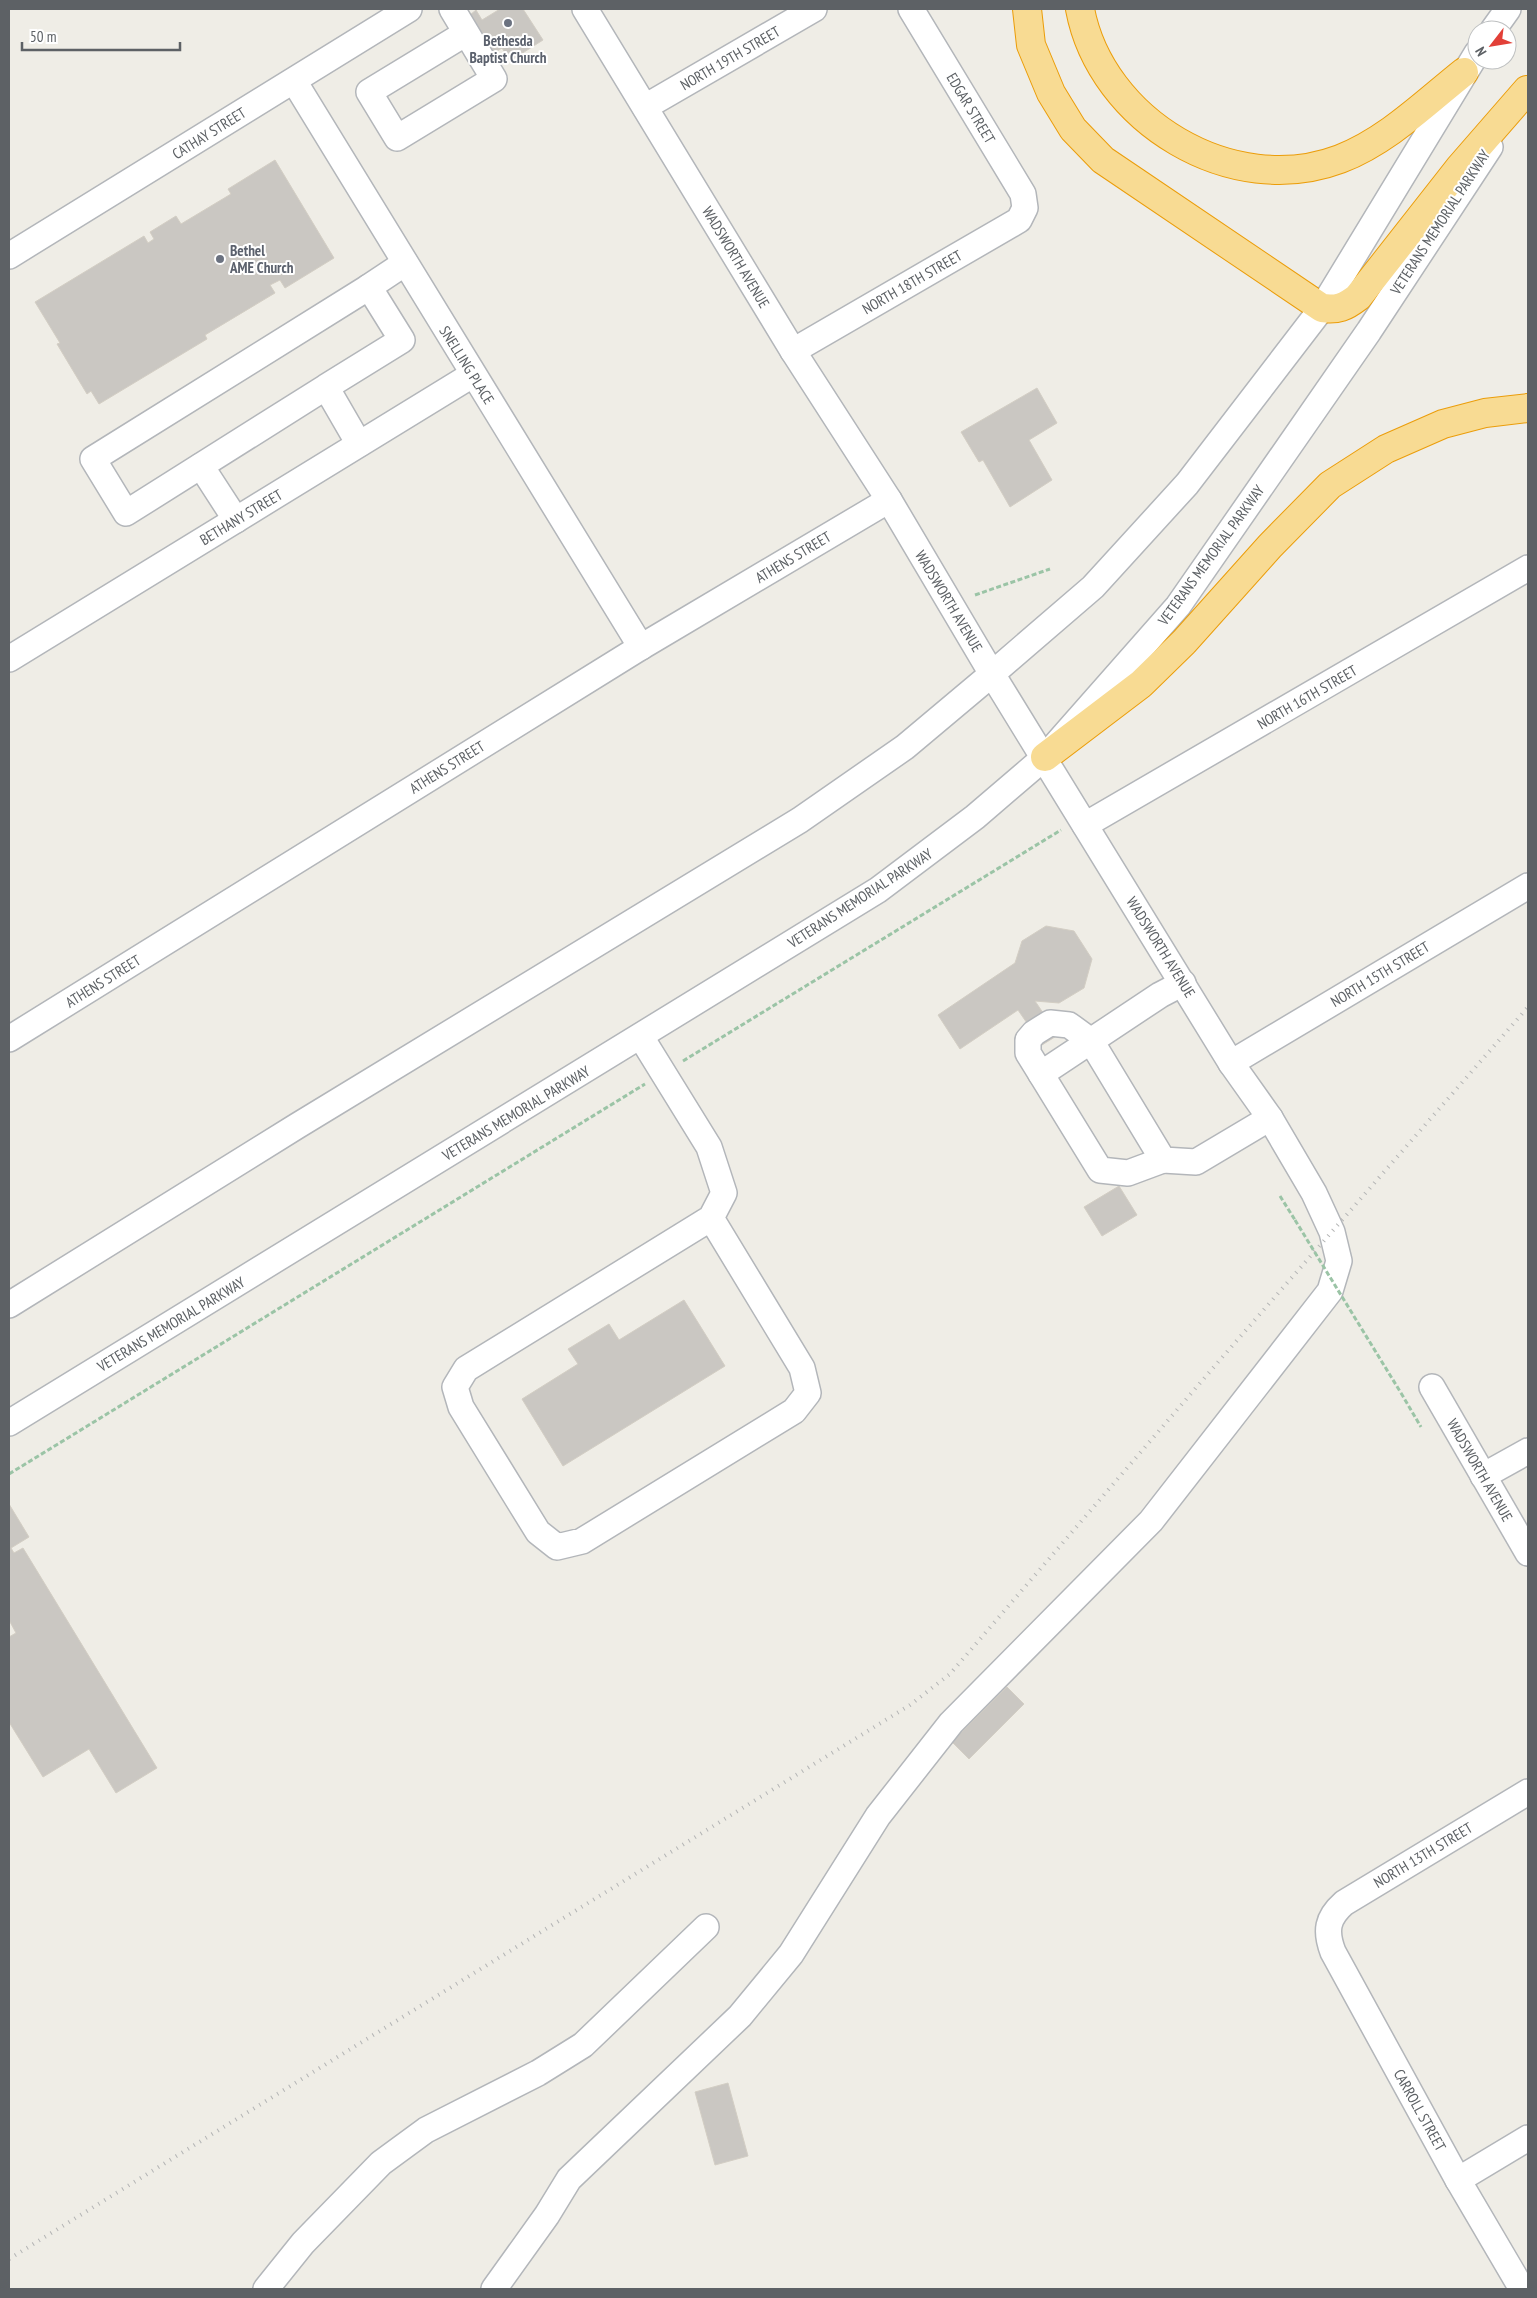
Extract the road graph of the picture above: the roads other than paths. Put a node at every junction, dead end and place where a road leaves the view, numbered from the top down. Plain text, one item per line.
1 (409, 9) edge
2 (452, 9) edge
3 (585, 9) edge
4 (814, 9) edge
5 (911, 9) edge
6 (1026, 9) edge
7 (1080, 9) edge
8 (466, 33) junction
9 (1467, 66) edge
10 (1467, 68) edge
11 (294, 81) junction
12 (1528, 89) edge
13 (645, 107) junction
14 (1025, 208) joint
15 (9, 256) edge
16 (405, 264) junction
17 (369, 286) junction
18 (1322, 308) junction
19 (793, 351) junction
20 (472, 375) junction
21 (326, 388) junction
22 (1528, 408) edge
23 (359, 444) junction
24 (201, 466) junction
25 (888, 500) junction
26 (236, 520) junction
27 (1528, 568) edge
28 (641, 647) junction
29 (9, 659) edge
30 (992, 674) junction
31 (1045, 757) junction
32 (1085, 825) junction
33 (1528, 886) edge
34 (1183, 983) junction
35 (641, 1037) junction
36 (9, 1040) edge
37 (1091, 1041) junction
38 (1231, 1062) junction
39 (1041, 1074) junction
40 (1270, 1118) junction
41 (1163, 1160) junction
42 (711, 1218) junction
43 (9, 1305) edge
44 (1432, 1387) dead end
45 (9, 1423) edge
46 (1528, 1450) edge
47 (1483, 1476) junction
48 (1528, 1553) edge
49 (1528, 1792) edge
50 (706, 1927) dead end
51 (1328, 1927) joint
52 (1528, 2138) edge
53 (1458, 2180) junction
54 (266, 2289) edge
55 (494, 2289) edge
56 (1522, 2289) edge

1 - 11 street, CATHAY STREET
2 - 8 street
3 - 13 street, WADSWORTH AVENUE
4 - 13 street, NORTH 19TH STREET
5 - 14 street, EDGAR STREET
6 - 18 highway
7 - 9 highway
8 - 8 street
10 - 18 street
11 - 15 street, CATHAY STREET
11 - 16 street, SNELLING PLACE
12 - 18 highway
12 - 31 street, VETERANS MEMORIAL PARKWAY
13 - 19 street, WADSWORTH AVENUE
14 - 19 street, NORTH 18TH STREET
16 - 17 street
16 - 20 street, SNELLING PLACE
17 - 21 street
17 - 24 street
18 - 30 street
19 - 25 street, WADSWORTH AVENUE
20 - 23 street, BETHANY STREET
20 - 28 street, SNELLING PLACE
21 - 23 street
21 - 24 street
22 - 31 highway
23 - 26 street, BETHANY STREET
24 - 26 street
25 - 28 street, ATHENS STREET
25 - 30 street, WADSWORTH AVENUE
26 - 29 street, BETHANY STREET
27 - 32 street, NORTH 16TH STREET
28 - 36 street, ATHENS STREET
30 - 31 street, WADSWORTH AVENUE
30 - 43 street
31 - 32 street, WADSWORTH AVENUE
31 - 35 street, VETERANS MEMORIAL PARKWAY
32 - 34 street, WADSWORTH AVENUE
33 - 38 street, NORTH 15TH STREET
34 - 37 street
34 - 38 street, WADSWORTH AVENUE
35 - 42 street
35 - 45 street, VETERANS MEMORIAL PARKWAY
37 - 39 street
37 - 39 street
37 - 41 street
38 - 40 street, WADSWORTH AVENUE
39 - 41 street
40 - 41 street
40 - 55 street, WADSWORTH AVENUE
42 - 42 street
44 - 47 street, WADSWORTH AVENUE
46 - 47 street
47 - 48 street, WADSWORTH AVENUE
49 - 51 street, NORTH 13TH STREET
50 - 54 street
51 - 53 street, CARROLL STREET
52 - 53 street
53 - 56 street, CARROLL STREET

